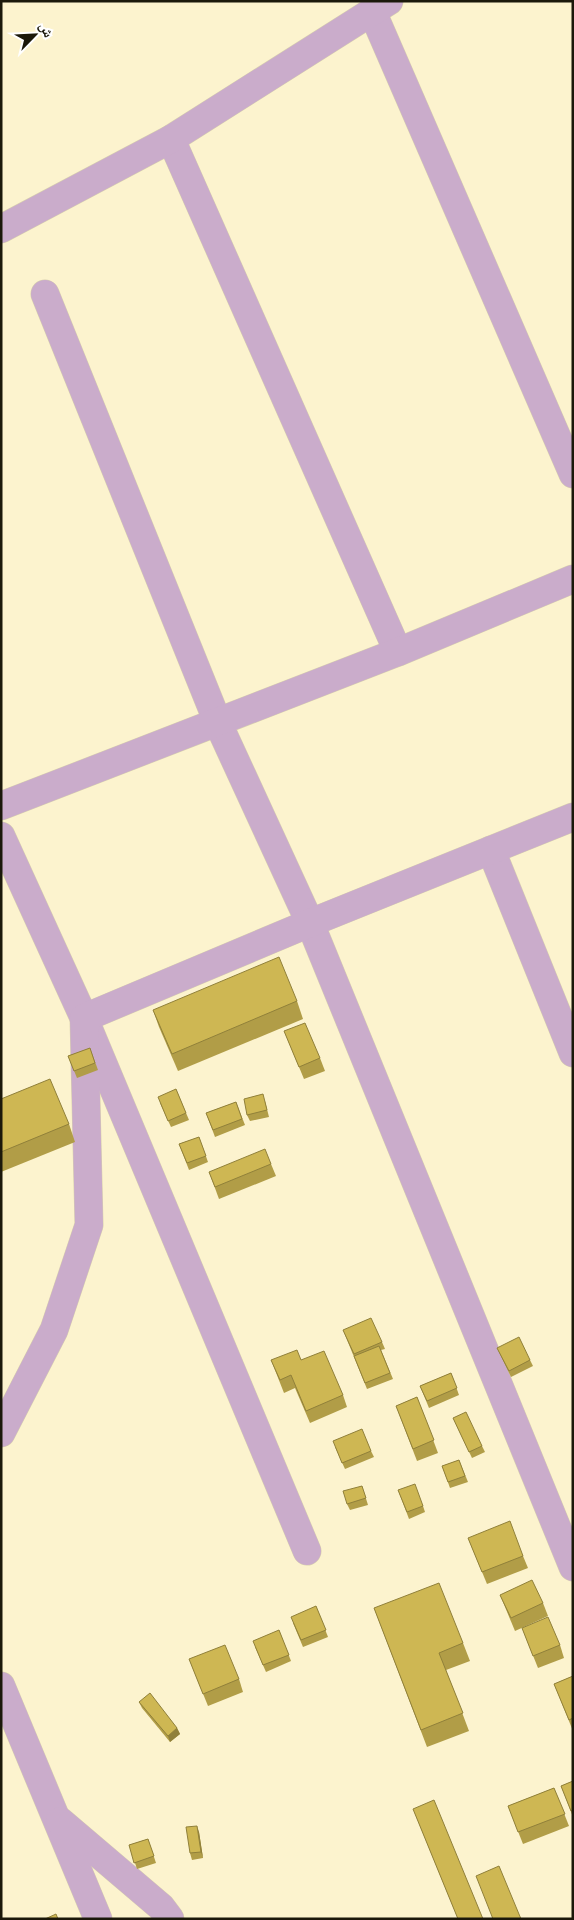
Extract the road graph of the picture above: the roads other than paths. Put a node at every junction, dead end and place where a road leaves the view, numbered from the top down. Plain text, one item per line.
1 (381, 6) edge
2 (171, 138) junction
3 (1, 229) edge
4 (45, 294) dead end
5 (573, 474) edge
6 (573, 579) edge
7 (398, 652) junction
8 (218, 723) junction
9 (1, 806) edge
10 (573, 817) edge
11 (1, 836) edge
12 (491, 850) junction
13 (310, 923) junction
14 (84, 1018) junction
15 (573, 1053) edge
16 (1, 1433) edge
17 (307, 1551) dead end
18 (573, 1567) edge
19 (1, 1686) edge
20 (57, 1819) junction
21 (98, 1919) edge
22 (170, 1919) edge

1 - 2 street
1 - 5 street
2 - 3 street
2 - 7 street
4 - 8 street
6 - 7 street
7 - 8 street
8 - 9 street
8 - 13 street
10 - 12 street
11 - 14 street
12 - 13 street
12 - 15 street
13 - 14 street
13 - 18 street
14 - 16 street
14 - 17 street
19 - 20 street
20 - 21 street
20 - 22 street

